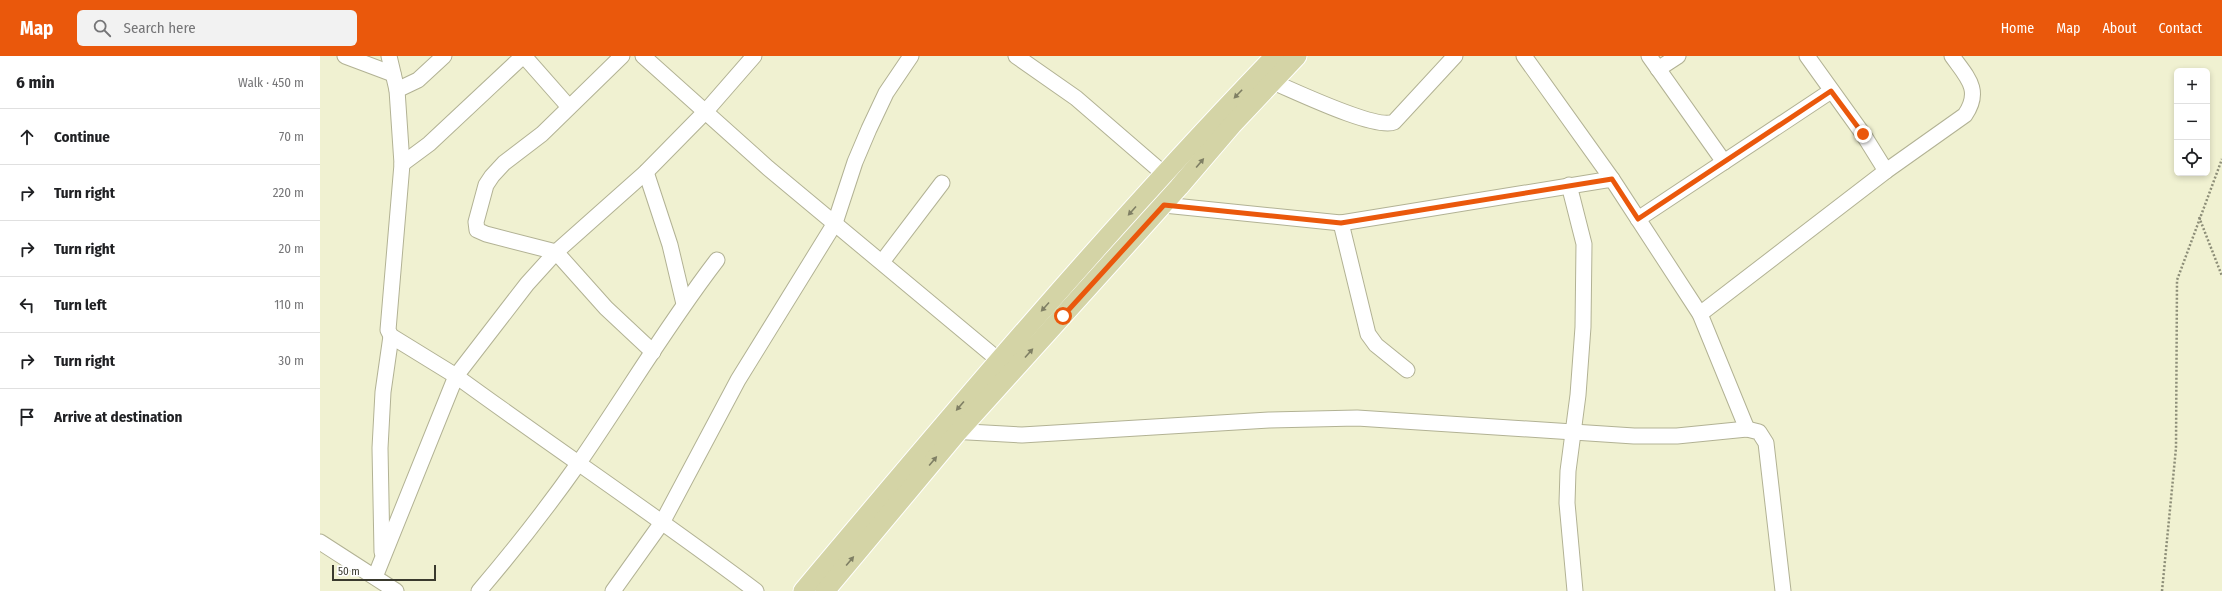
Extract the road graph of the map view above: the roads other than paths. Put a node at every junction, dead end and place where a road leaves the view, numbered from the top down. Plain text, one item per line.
1 (346, 56) edge
2 (389, 56) edge
3 (444, 56) edge
4 (523, 56) edge
5 (622, 56) edge
6 (643, 56) edge
7 (754, 56) edge
8 (911, 56) edge
9 (1016, 56) edge
10 (1275, 56) edge
11 (1297, 56) edge
12 (1455, 56) edge
13 (1524, 56) edge
14 (1649, 56) edge
15 (1678, 56) edge
16 (1807, 56) edge
17 (1952, 56) edge
18 (1658, 69) junction
19 (393, 74) junction
20 (1267, 77) junction
21 (397, 90) junction
22 (1831, 91) junction
23 (569, 107) junction
24 (706, 112) junction
25 (1227, 118) junction
26 (1724, 162) junction
27 (402, 164) junction
28 (1886, 171) junction
29 (646, 172) junction
30 (1163, 174) junction
31 (1612, 179) junction
32 (942, 183) dead end
33 (1569, 185) junction
34 (1180, 187) junction
35 (1147, 194) junction
36 (1164, 205) junction
37 (1638, 219) junction
38 (835, 223) junction
39 (1341, 223) junction
40 (556, 252) junction
41 (718, 260) dead end
42 (882, 262) junction
43 (684, 304) junction
44 (1700, 314) junction
45 (391, 336) junction
46 (653, 352) junction
47 (997, 360) junction
48 (1407, 370) dead end
49 (1013, 371) junction
50 (456, 376) junction
51 (939, 429) junction
52 (1747, 429) junction
53 (1573, 432) junction
54 (957, 433) junction
55 (578, 465) junction
56 (663, 521) junction
57 (320, 542) edge
58 (382, 560) junction
59 (375, 577) junction
60 (396, 591) edge
61 (480, 591) edge
62 (613, 591) edge
63 (756, 591) edge
64 (803, 591) edge
65 (825, 591) edge
66 (1575, 591) edge
67 (1783, 591) edge

1 - 19 street
2 - 19 street
3 - 21 street
4 - 23 street
4 - 27 street
5 - 23 street
6 - 24 street
7 - 24 street
8 - 38 street
9 - 30 street
10 - 20 main road
11 - 20 main road
12 - 20 street
13 - 31 street
14 - 18 street
15 - 18 street
16 - 22 street
17 - 28 street
18 - 26 street
19 - 21 street
20 - 25 main road
21 - 27 street
22 - 26 street
22 - 28 street
23 - 40 street
24 - 29 street
24 - 38 street
25 - 30 main road
34 -> 25 main road
26 - 37 street
27 - 45 street
28 - 44 street
29 - 40 street
29 - 43 street
30 - 34 street
30 - 35 main road
31 - 33 street
31 - 37 street
32 - 42 street
33 - 39 street
33 - 53 street
34 - 36 main road
35 - 36 street
35 -> 47 main road
36 - 39 street
49 -> 36 main road
37 - 44 street
38 - 42 street
38 - 56 street
39 - 48 street
40 - 46 street
40 - 50 street
41 - 43 street
42 - 47 street
43 - 46 street
44 - 52 street
45 - 50 street
45 - 58 street
46 - 55 street
47 - 49 street
47 -> 51 main road
49 - 54 main road
50 - 55 street
50 - 58 street
51 - 54 street
51 - 64 main road
52 - 53 street
52 - 67 street
53 - 54 street
53 - 66 street
65 -> 54 main road
55 - 56 street
55 - 61 street
56 - 62 street
56 - 63 street
57 - 59 street
58 - 59 street
59 - 60 street

